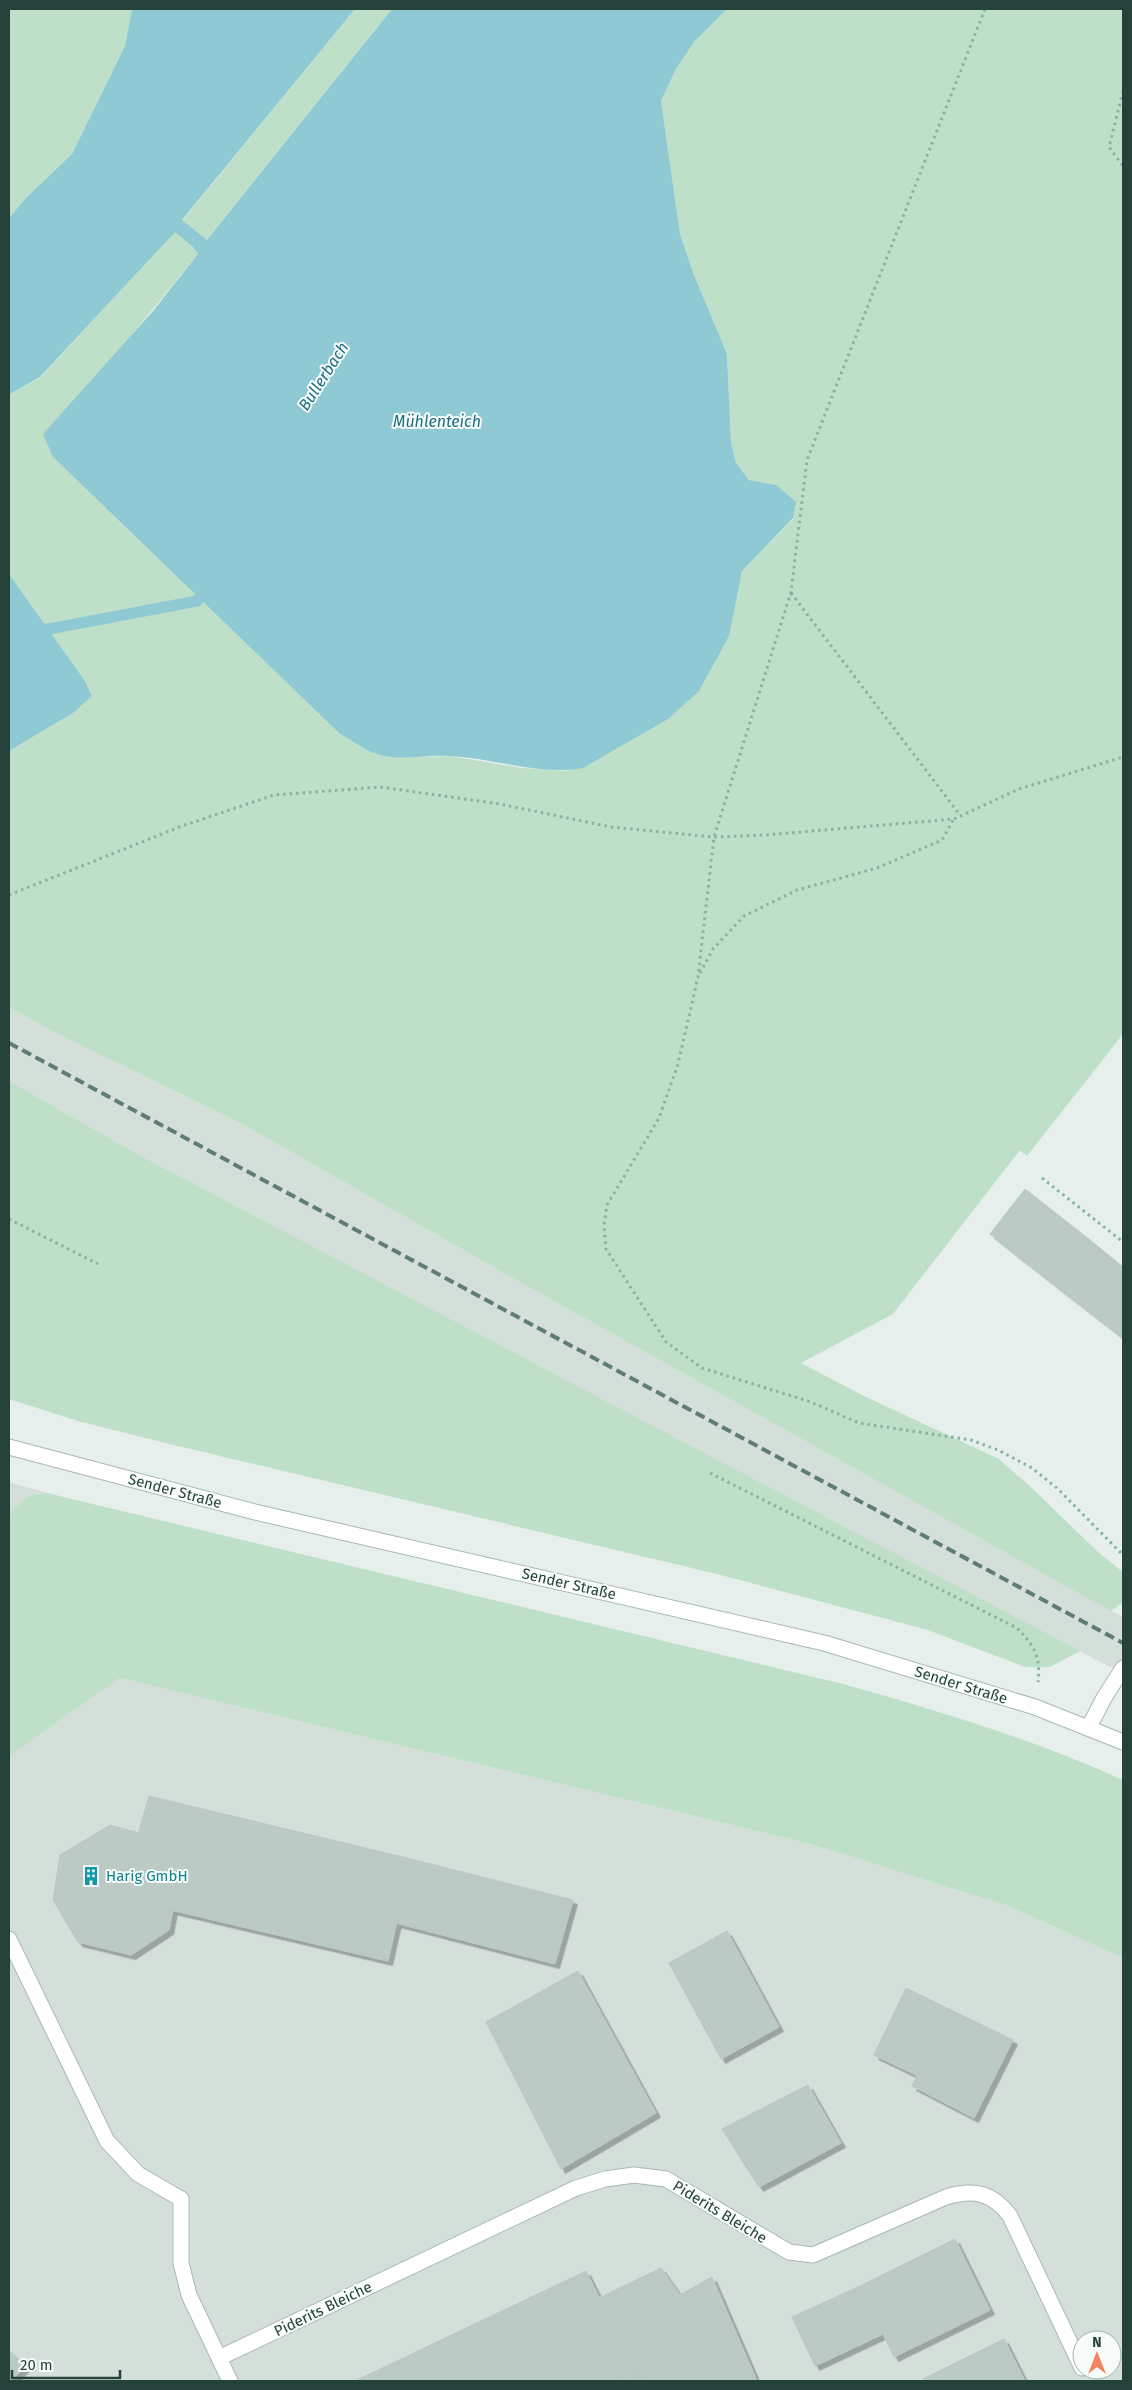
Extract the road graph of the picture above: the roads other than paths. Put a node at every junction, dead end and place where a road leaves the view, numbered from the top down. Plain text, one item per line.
1 (9, 1448) edge
2 (1123, 1668) edge
3 (1089, 1727) junction
4 (1123, 1742) edge
5 (9, 1939) edge
6 (1072, 2348) edge
7 (219, 2358) junction
8 (230, 2381) edge

1 - 3 street, Sender Straße
2 - 3 street
3 - 4 street, Sender Straße
5 - 7 street
6 - 7 street, Piderits Bleiche
7 - 8 street

